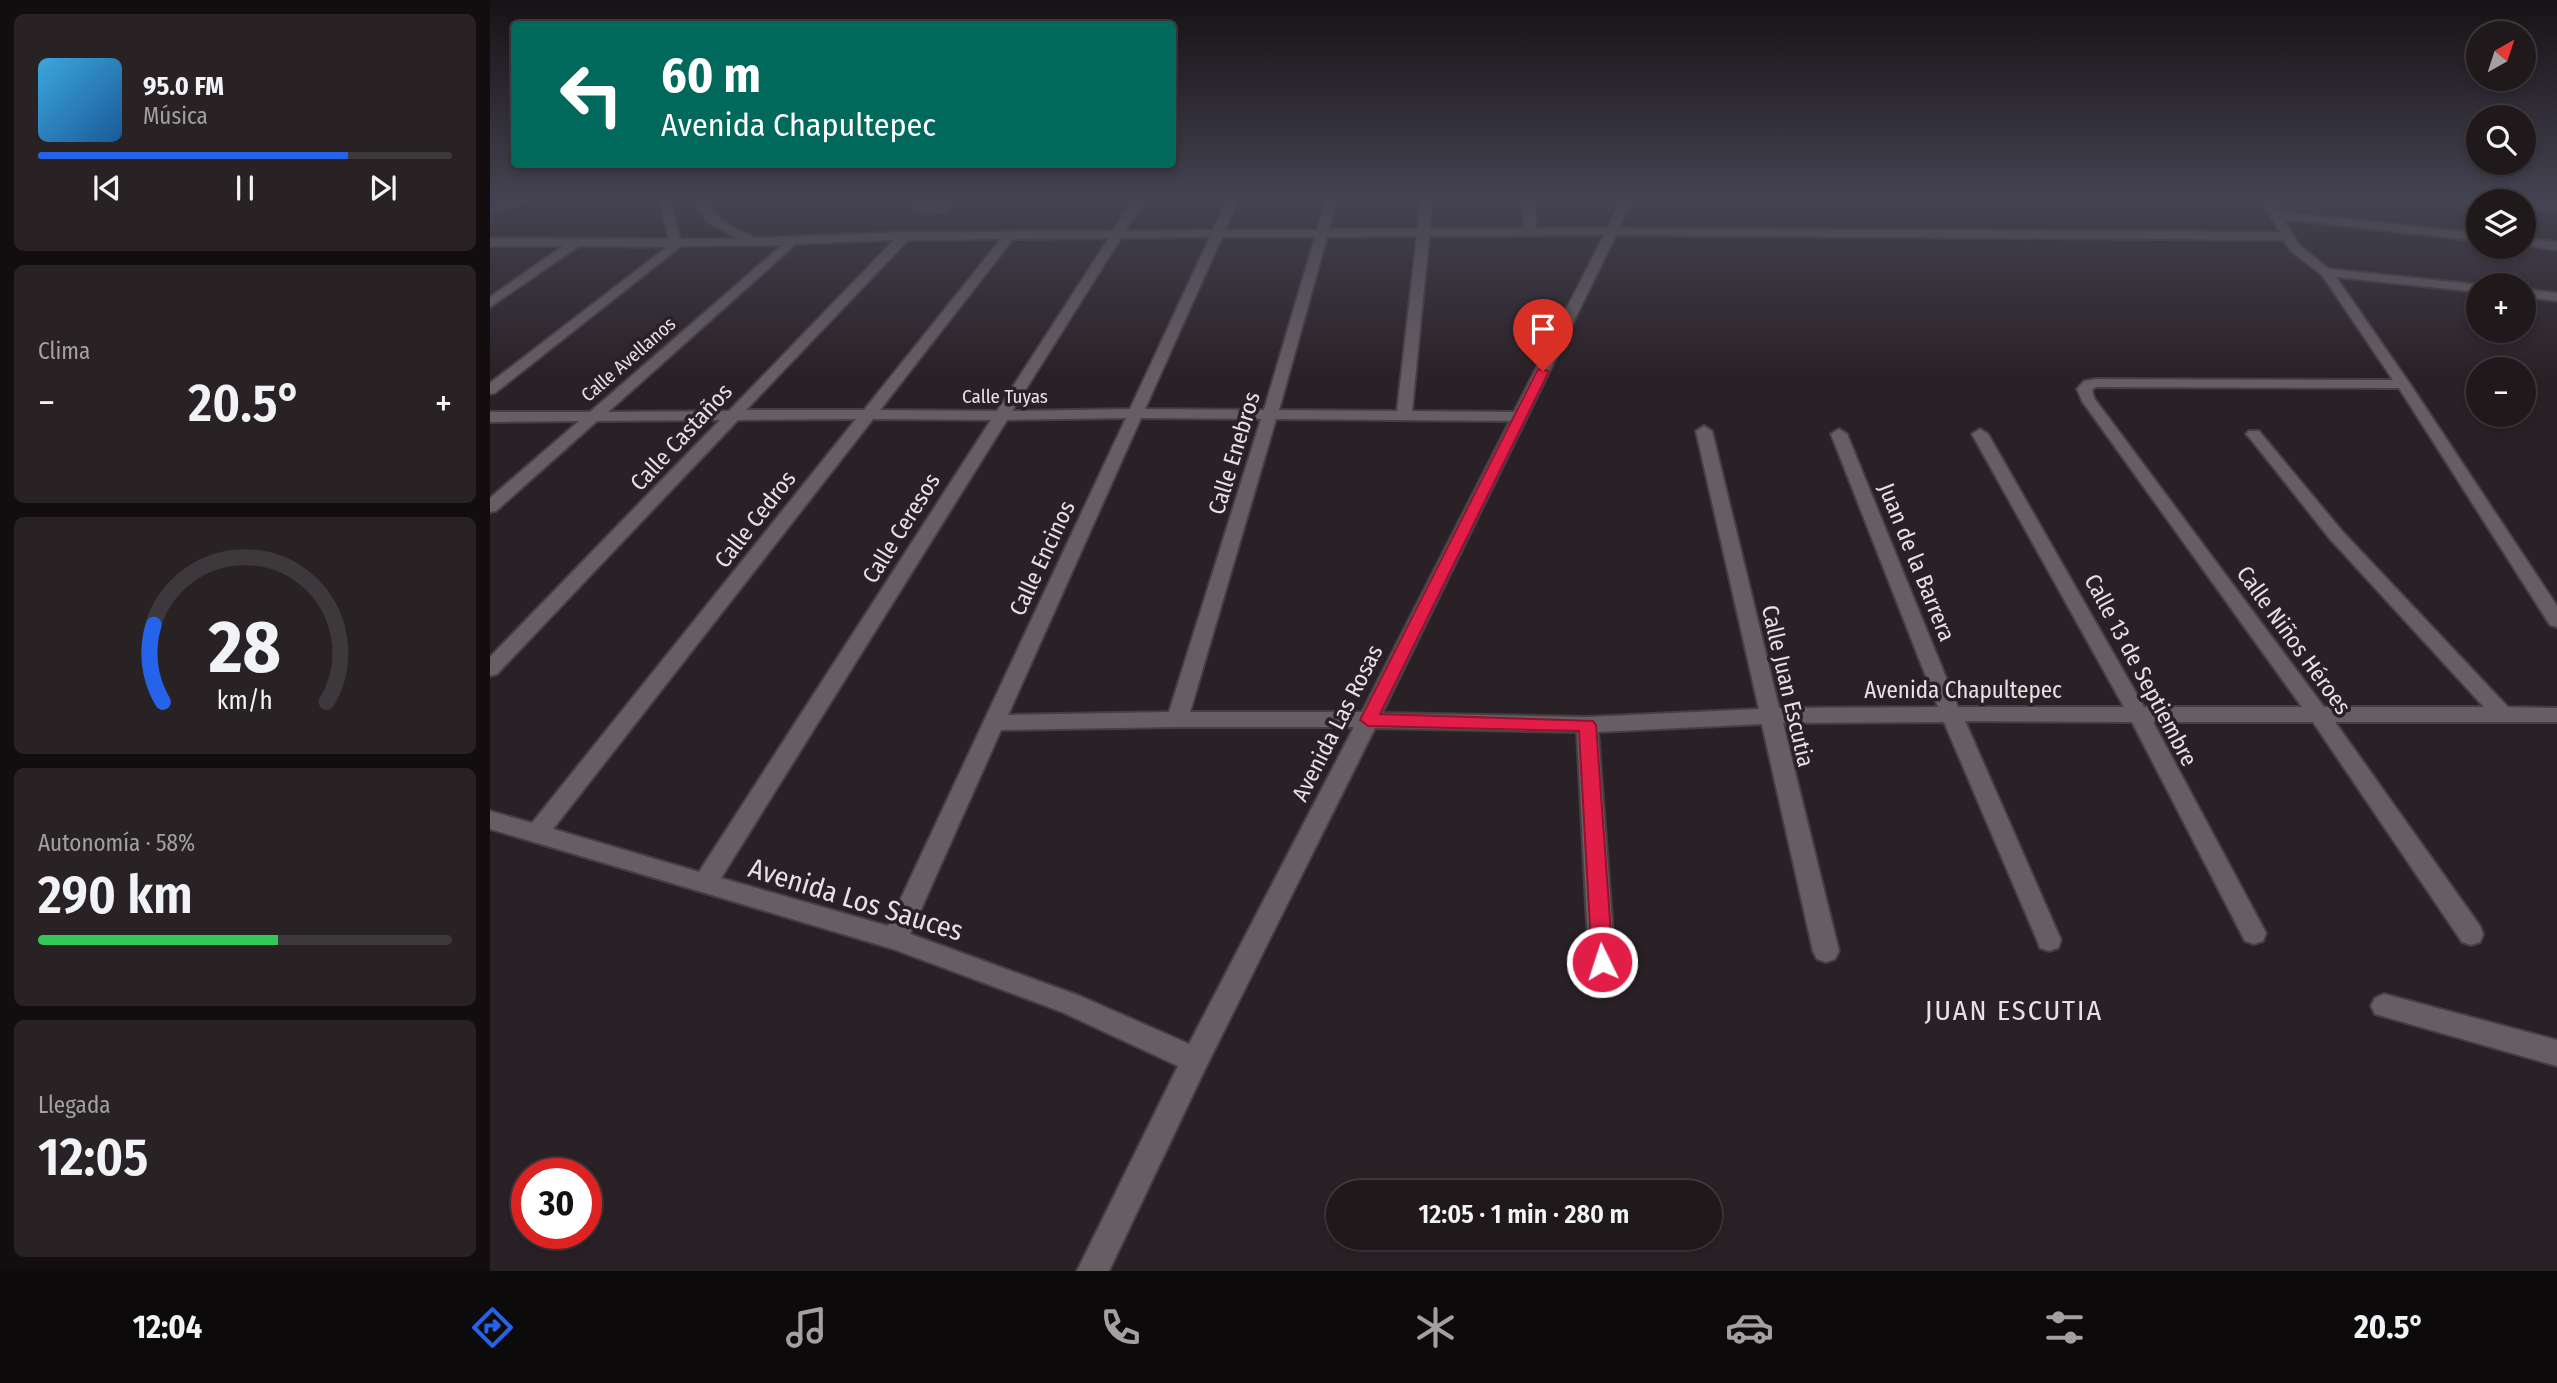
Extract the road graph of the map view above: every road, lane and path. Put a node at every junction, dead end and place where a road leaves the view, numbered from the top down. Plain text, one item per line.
1 (555, 257) edge
2 (660, 257) edge
3 (774, 257) edge
4 (885, 257) edge
5 (992, 257) edge
6 (1104, 257) edge
7 (1207, 257) edge
8 (1315, 257) edge
9 (1419, 257) edge
10 (1600, 257) edge
11 (2307, 257) edge
12 (2326, 272) junction
13 (2466, 287) edge
14 (2536, 294) edge
15 (2557, 297) edge
16 (490, 303) edge
17 (2403, 384) junction
18 (490, 390) edge
19 (1137, 413) junction
20 (869, 414) junction
21 (1270, 414) junction
22 (733, 415) junction
23 (1404, 415) junction
24 (592, 416) junction
25 (1001, 416) junction
26 (490, 417) edge
27 (1520, 417) junction
28 (1704, 431) dead end
29 (1839, 434) dead end
30 (1980, 434) dead end
31 (2254, 434) dead end
32 (490, 507) edge
33 (2557, 621) edge
34 (490, 669) edge
35 (2501, 713) junction
36 (1951, 714) junction
37 (2139, 715) junction
38 (2318, 715) junction
39 (2557, 715) edge
40 (1769, 716) junction
41 (1177, 719) junction
42 (1368, 720) junction
43 (992, 723) junction
44 (1587, 725) junction
45 (490, 820) edge
46 (537, 833) junction
47 (704, 884) junction
48 (2254, 933) dead end
49 (2471, 934) dead end
50 (895, 939) junction
51 (2049, 940) dead end
52 (1826, 951) dead end
53 (1602, 962) dead end
54 (2384, 1006) dead end
55 (2557, 1053) edge
56 (1195, 1060) junction
57 (1093, 1271) edge

1 - 16 street
2 - 18 street
3 - 24 street, Calle Avellanos
4 - 22 street, Calle Castaños
5 - 20 street, Calle Cedros
6 - 25 street, Calle Ceresos
7 - 19 street, Calle Encinos
8 - 21 street, Calle Enebros
9 - 23 street
10 - 27 street, Avenida Las Rosas
11 - 12 street
12 - 13 street
12 - 17 street
14 - 15 street
17 - 33 street
17 - 38 street, Calle Niños Héroes
19 - 21 street, Calle Tuyas
19 - 25 street, Calle Tuyas
19 - 43 street, Calle Encinos
20 - 22 street, Calle Tuyas
20 - 25 street, Calle Tuyas
20 - 46 street, Calle Cedros
21 - 23 street, Calle Tuyas
21 - 41 street, Calle Enebros
22 - 24 street, Calle Tuyas
22 - 34 street, Calle Castaños
23 - 27 street, Calle Tuyas
24 - 26 street, Calle Tuyas
24 - 32 street, Calle Avellanos
25 - 47 street, Calle Ceresos
27 - 42 street, Avenida Las Rosas
28 - 40 street, Calle Juan Escutia
29 - 36 street, Juan de la Barrera
30 - 37 street, Calle 13 de Septiembre
31 - 35 street
35 - 38 street, Avenida Chapultepec
35 - 39 street, Avenida Chapultepec
36 - 37 street, Avenida Chapultepec
36 - 40 street, Avenida Chapultepec
36 - 51 street, Juan de la Barrera
37 - 38 street, Avenida Chapultepec
37 - 48 street, Calle 13 de Septiembre
38 - 49 street, Calle Niños Héroes
40 - 44 street, Avenida Chapultepec
40 - 52 street, Calle Juan Escutia
41 - 42 street, Avenida Chapultepec
41 - 43 street, Avenida Chapultepec
42 - 44 street, Avenida Chapultepec
42 - 56 street, Avenida Las Rosas
43 - 50 street, Calle Encinos
44 - 53 street
45 - 46 street, Avenida Los Sauces
46 - 47 street, Avenida Los Sauces
47 - 50 street, Avenida Los Sauces
50 - 56 street, Avenida Los Sauces
54 - 55 street
56 - 57 street, Avenida Las Rosas

